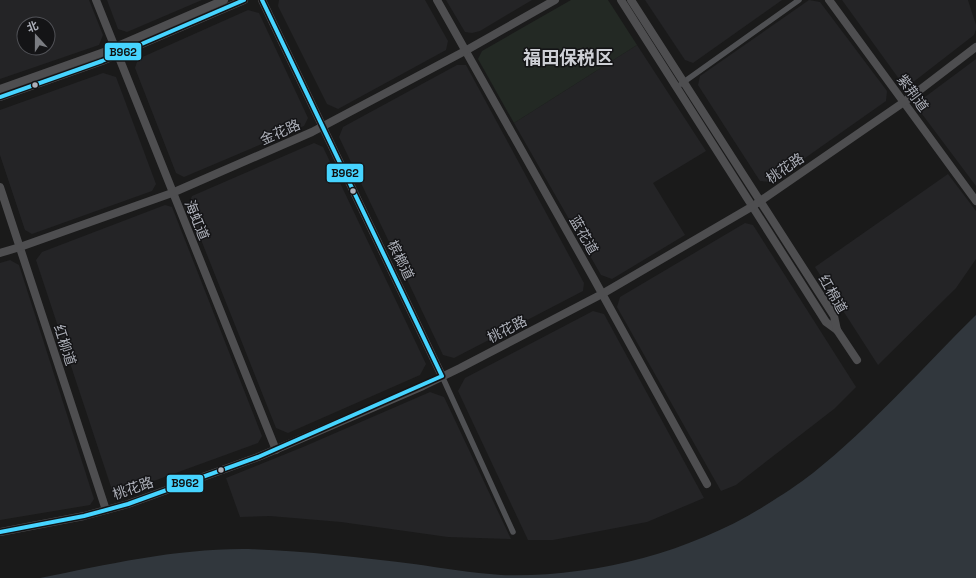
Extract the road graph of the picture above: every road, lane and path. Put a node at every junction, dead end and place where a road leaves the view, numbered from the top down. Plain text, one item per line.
1 (96, 0) edge
2 (224, 0) edge
3 (244, 0) edge
4 (262, 0) edge
5 (437, 0) edge
6 (555, 0) edge
7 (621, 0) edge
8 (631, 0) edge
9 (799, 0) edge
10 (829, 0) edge
11 (976, 47) edge
12 (116, 51) junction
13 (465, 51) junction
14 (684, 82) junction
15 (676, 87) junction
16 (0, 89) edge
17 (0, 97) edge
18 (904, 102) junction
19 (323, 127) junction
20 (0, 187) edge
21 (172, 193) junction
22 (760, 201) junction
23 (976, 201) edge
24 (752, 206) junction
25 (20, 247) junction
26 (0, 253) edge
27 (602, 294) junction
28 (837, 330) junction
29 (857, 360) dead end
30 (442, 376) junction
31 (276, 450) junction
32 (707, 484) dead end
33 (106, 510) junction
34 (0, 532) edge
35 (513, 532) dead end

1 - 12 street, 海虹道
2 - 12 street
3 - 12 street
4 - 19 street, 槟榔道
5 - 13 street, 蓝花道
6 - 13 street, 金花路
7 - 15 street, 红棉道
8 - 14 street, 红棉道
9 - 14 street
10 - 18 street, 紫荆道
11 - 18 street, 桃花路
12 - 16 street
12 - 17 street
12 - 21 street, 海虹道
13 - 19 street, 金花路
13 - 27 street, 蓝花道
14 - 15 street
14 - 22 street, 红棉道
15 - 24 street, 红棉道
18 - 22 street, 桃花路
18 - 23 street, 紫荆道
19 - 21 street, 金花路
19 - 30 street, 槟榔道
20 - 25 street, 红柳道
21 - 25 street, 金花路
21 - 31 street, 海虹道
22 - 24 street, 桃花路
22 - 28 street, 红棉道
24 - 27 street, 桃花路
24 - 28 street, 红棉道
25 - 26 street, 金花路
25 - 33 street, 红柳道
27 - 30 street, 桃花路
27 - 32 street, 蓝花道
28 - 29 street
30 - 31 street, 桃花路
30 - 35 street, 槟榔道
31 - 33 street, 桃花路
33 - 34 street, 桃花路

